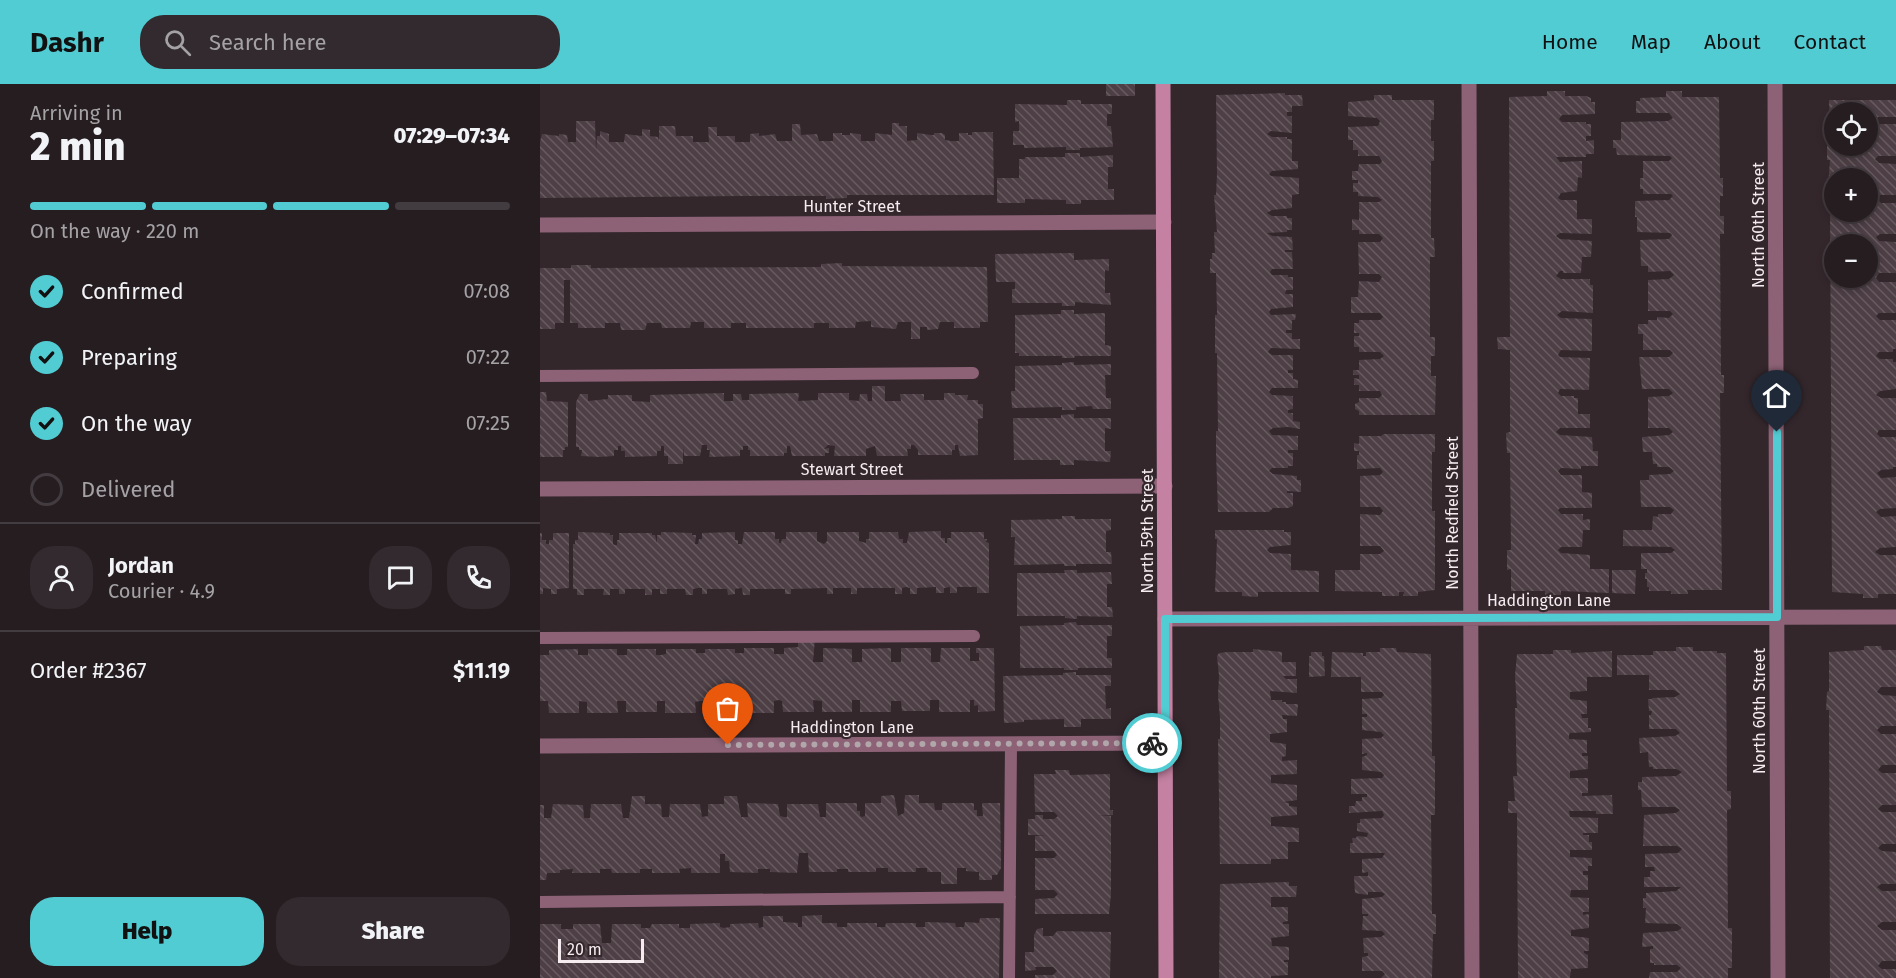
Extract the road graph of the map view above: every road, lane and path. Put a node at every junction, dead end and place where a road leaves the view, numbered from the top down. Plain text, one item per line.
1 (1163, 84) edge
2 (1469, 84) edge
3 (1775, 84) edge
4 (1164, 222) junction
5 (540, 225) edge
6 (973, 374) dead end
7 (540, 376) edge
8 (1165, 486) junction
9 (540, 489) edge
10 (1777, 617) junction
11 (1896, 617) edge
12 (1470, 618) junction
13 (1165, 619) junction
14 (974, 636) dead end
15 (540, 638) edge
16 (1165, 743) junction
17 (1011, 744) junction
18 (540, 746) edge
19 (1010, 897) junction
20 (540, 902) edge
21 (1009, 978) edge
22 (1166, 978) edge
23 (1472, 978) edge
24 (1778, 978) edge

1 - 4 street, North 59th Street
2 - 12 street, North Redfield Street
3 - 10 street, North 60th Street
4 - 5 street, Hunter Street
4 - 8 street, North 59th Street
6 - 7 lane
8 - 9 street, Stewart Street
8 - 13 street, North 59th Street
10 - 11 street, Haddington Lane
10 - 12 street, Haddington Lane
10 - 24 street, North 60th Street
12 - 13 street, Haddington Lane
12 - 23 street, North Redfield Street
13 - 16 street, North 59th Street
14 - 15 lane
16 - 17 street, Haddington Lane
16 - 22 street, North 59th Street
17 - 18 street, Haddington Lane
17 - 19 lane
19 - 20 lane
19 - 21 lane

